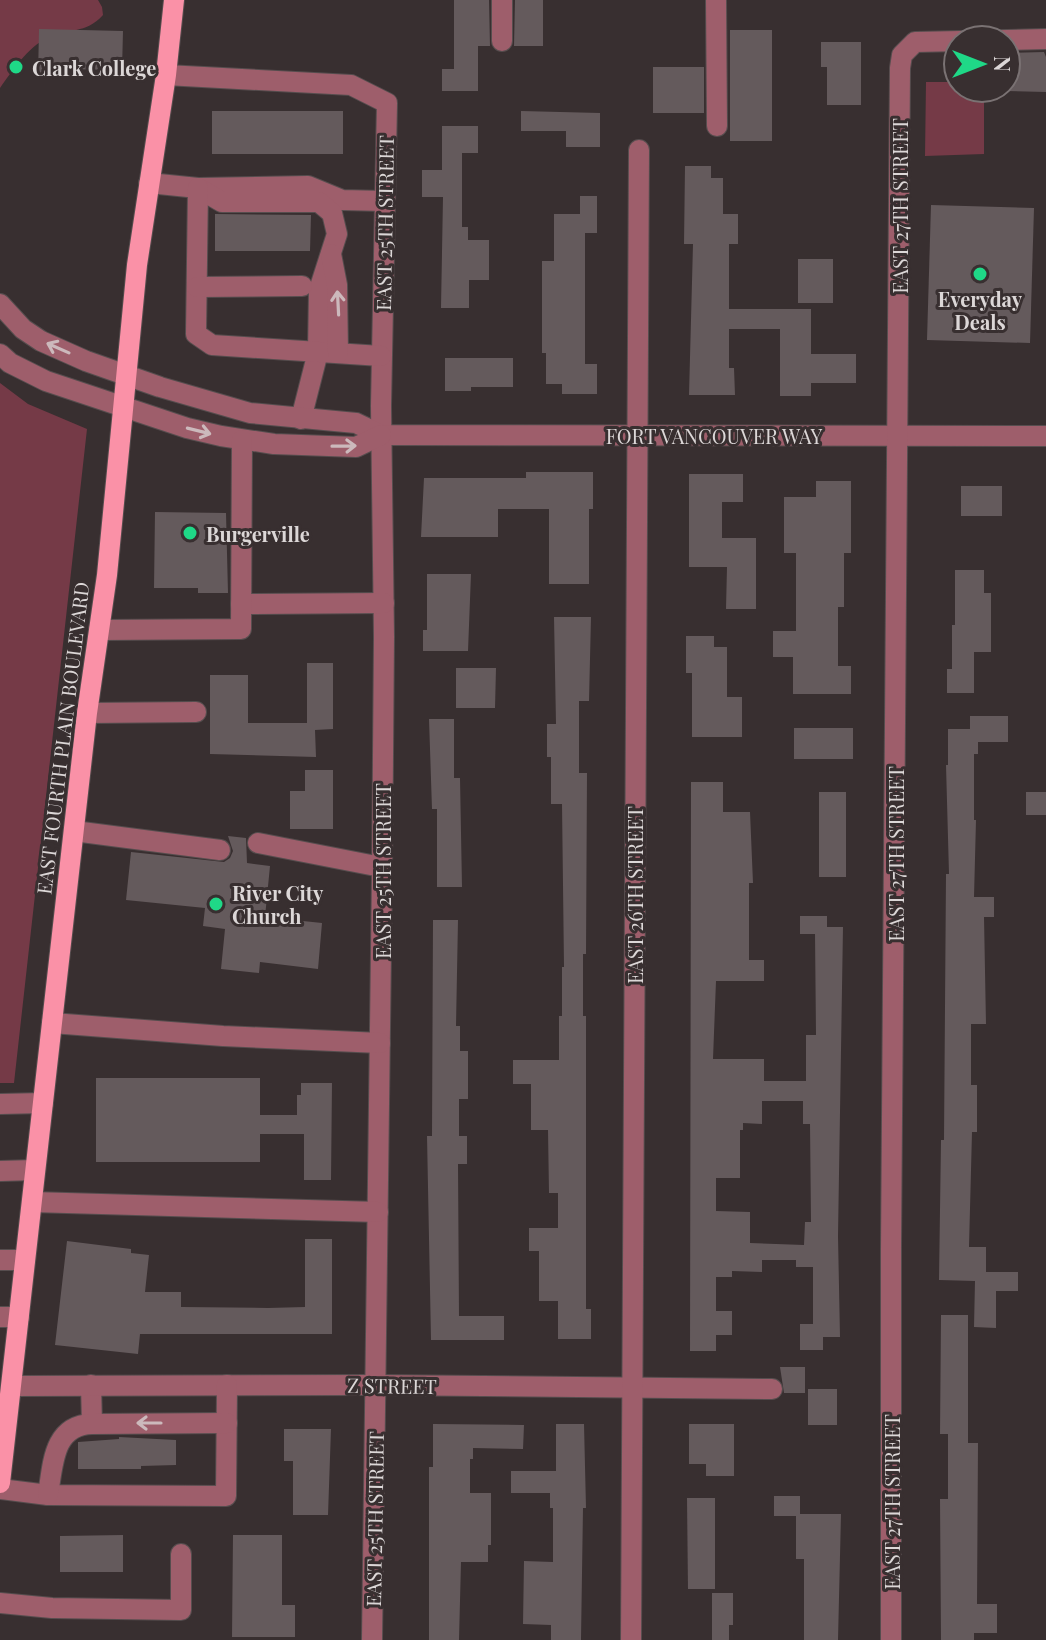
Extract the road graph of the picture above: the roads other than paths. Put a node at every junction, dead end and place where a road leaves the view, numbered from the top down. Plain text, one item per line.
1 (174, 0) edge
2 (502, 0) edge
3 (716, 0) edge
4 (1046, 39) edge
5 (502, 41) dead end
6 (166, 75) junction
7 (717, 126) dead end
8 (639, 150) dead end
9 (149, 183) junction
10 (198, 188) junction
11 (384, 201) junction
12 (302, 286) dead end
13 (197, 287) junction
14 (0, 304) edge
15 (328, 353) junction
16 (0, 354) edge
17 (381, 356) junction
18 (128, 375) junction
19 (125, 408) junction
20 (301, 419) junction
21 (381, 435) junction
22 (635, 435) junction
23 (897, 436) junction
24 (1046, 436) edge
25 (242, 440) junction
26 (241, 497) junction
27 (384, 603) junction
28 (241, 604) junction
29 (225, 629) junction
30 (99, 630) junction
31 (196, 712) dead end
32 (87, 713) junction
33 (74, 831) junction
34 (258, 843) dead end
35 (220, 850) dead end
36 (381, 867) junction
37 (52, 1023) junction
38 (380, 1043) junction
39 (43, 1103) junction
40 (0, 1104) edge
41 (35, 1170) junction
42 (0, 1171) edge
43 (32, 1202) junction
44 (378, 1212) junction
45 (0, 1260) edge
46 (25, 1260) junction
47 (9, 1317) edge
48 (91, 1385) junction
49 (227, 1385) junction
50 (376, 1385) junction
51 (12, 1386) junction
52 (634, 1389) junction
53 (772, 1389) dead end
54 (227, 1423) junction
55 (92, 1424) junction
56 (0, 1486) edge
57 (48, 1495) junction
58 (181, 1554) dead end
59 (0, 1603) edge
60 (372, 1640) edge
61 (631, 1640) edge
62 (891, 1640) edge

1 - 6 main road, EAST FOURTH PLAIN BOULEVARD
2 - 5 street
3 - 7 street
4 - 23 street, EAST 27TH STREET
6 - 9 main road, EAST FOURTH PLAIN BOULEVARD
6 - 11 street, EAST 25TH STREET
8 - 22 street, EAST 26TH STREET
9 - 10 street
9 - 18 main road, EAST FOURTH PLAIN BOULEVARD
10 - 11 street
10 - 13 street
15 -> 10 street
11 - 17 street, EAST 25TH STREET
12 - 13 street
13 - 15 street
18 -> 14 street, FORT VANCOUVER WAY
15 - 17 street
15 - 20 street
16 - 19 street, FORT VANCOUVER WAY
17 - 21 street, EAST 25TH STREET
18 - 19 main road, EAST FOURTH PLAIN BOULEVARD
18 - 20 street, FORT VANCOUVER WAY
19 -> 25 street, FORT VANCOUVER WAY
19 - 30 main road, EAST FOURTH PLAIN BOULEVARD
20 - 21 street, FORT VANCOUVER WAY
21 - 22 street, FORT VANCOUVER WAY
25 -> 21 street, FORT VANCOUVER WAY
21 - 27 street, EAST 25TH STREET
22 - 23 street, FORT VANCOUVER WAY
22 - 52 street, EAST 26TH STREET
23 - 24 street, FORT VANCOUVER WAY
23 - 62 street, EAST 27TH STREET
25 - 26 street
26 - 28 street
26 - 29 street
27 - 28 street
27 - 36 street, EAST 25TH STREET
28 - 29 street
29 - 30 street
30 - 32 main road, EAST FOURTH PLAIN BOULEVARD
31 - 32 street
32 - 33 main road, EAST FOURTH PLAIN BOULEVARD
33 - 35 street
33 - 37 main road, EAST FOURTH PLAIN BOULEVARD
34 - 36 street
36 - 38 street, EAST 25TH STREET
37 - 38 street
37 - 39 main road, EAST FOURTH PLAIN BOULEVARD
38 - 44 street, EAST 25TH STREET
39 - 40 street
39 - 41 main road, EAST FOURTH PLAIN BOULEVARD
41 - 42 street
41 - 43 main road, EAST FOURTH PLAIN BOULEVARD
43 - 44 street
43 - 46 main road, EAST FOURTH PLAIN BOULEVARD
44 - 50 street, EAST 25TH STREET
45 - 46 street
46 - 47 main road, EAST FOURTH PLAIN BOULEVARD
47 - 51 main road, EAST FOURTH PLAIN BOULEVARD
48 - 49 street, Z STREET
48 - 51 street, Z STREET
48 - 55 street
49 - 50 street, Z STREET
49 - 54 street
50 - 52 street, Z STREET
50 - 60 street, EAST 25TH STREET
51 - 56 main road, EAST FOURTH PLAIN BOULEVARD
52 - 53 street, Z STREET
52 - 61 street, EAST 26TH STREET
54 -> 55 street
54 - 57 street
55 - 57 street
56 - 57 street
58 - 59 street

